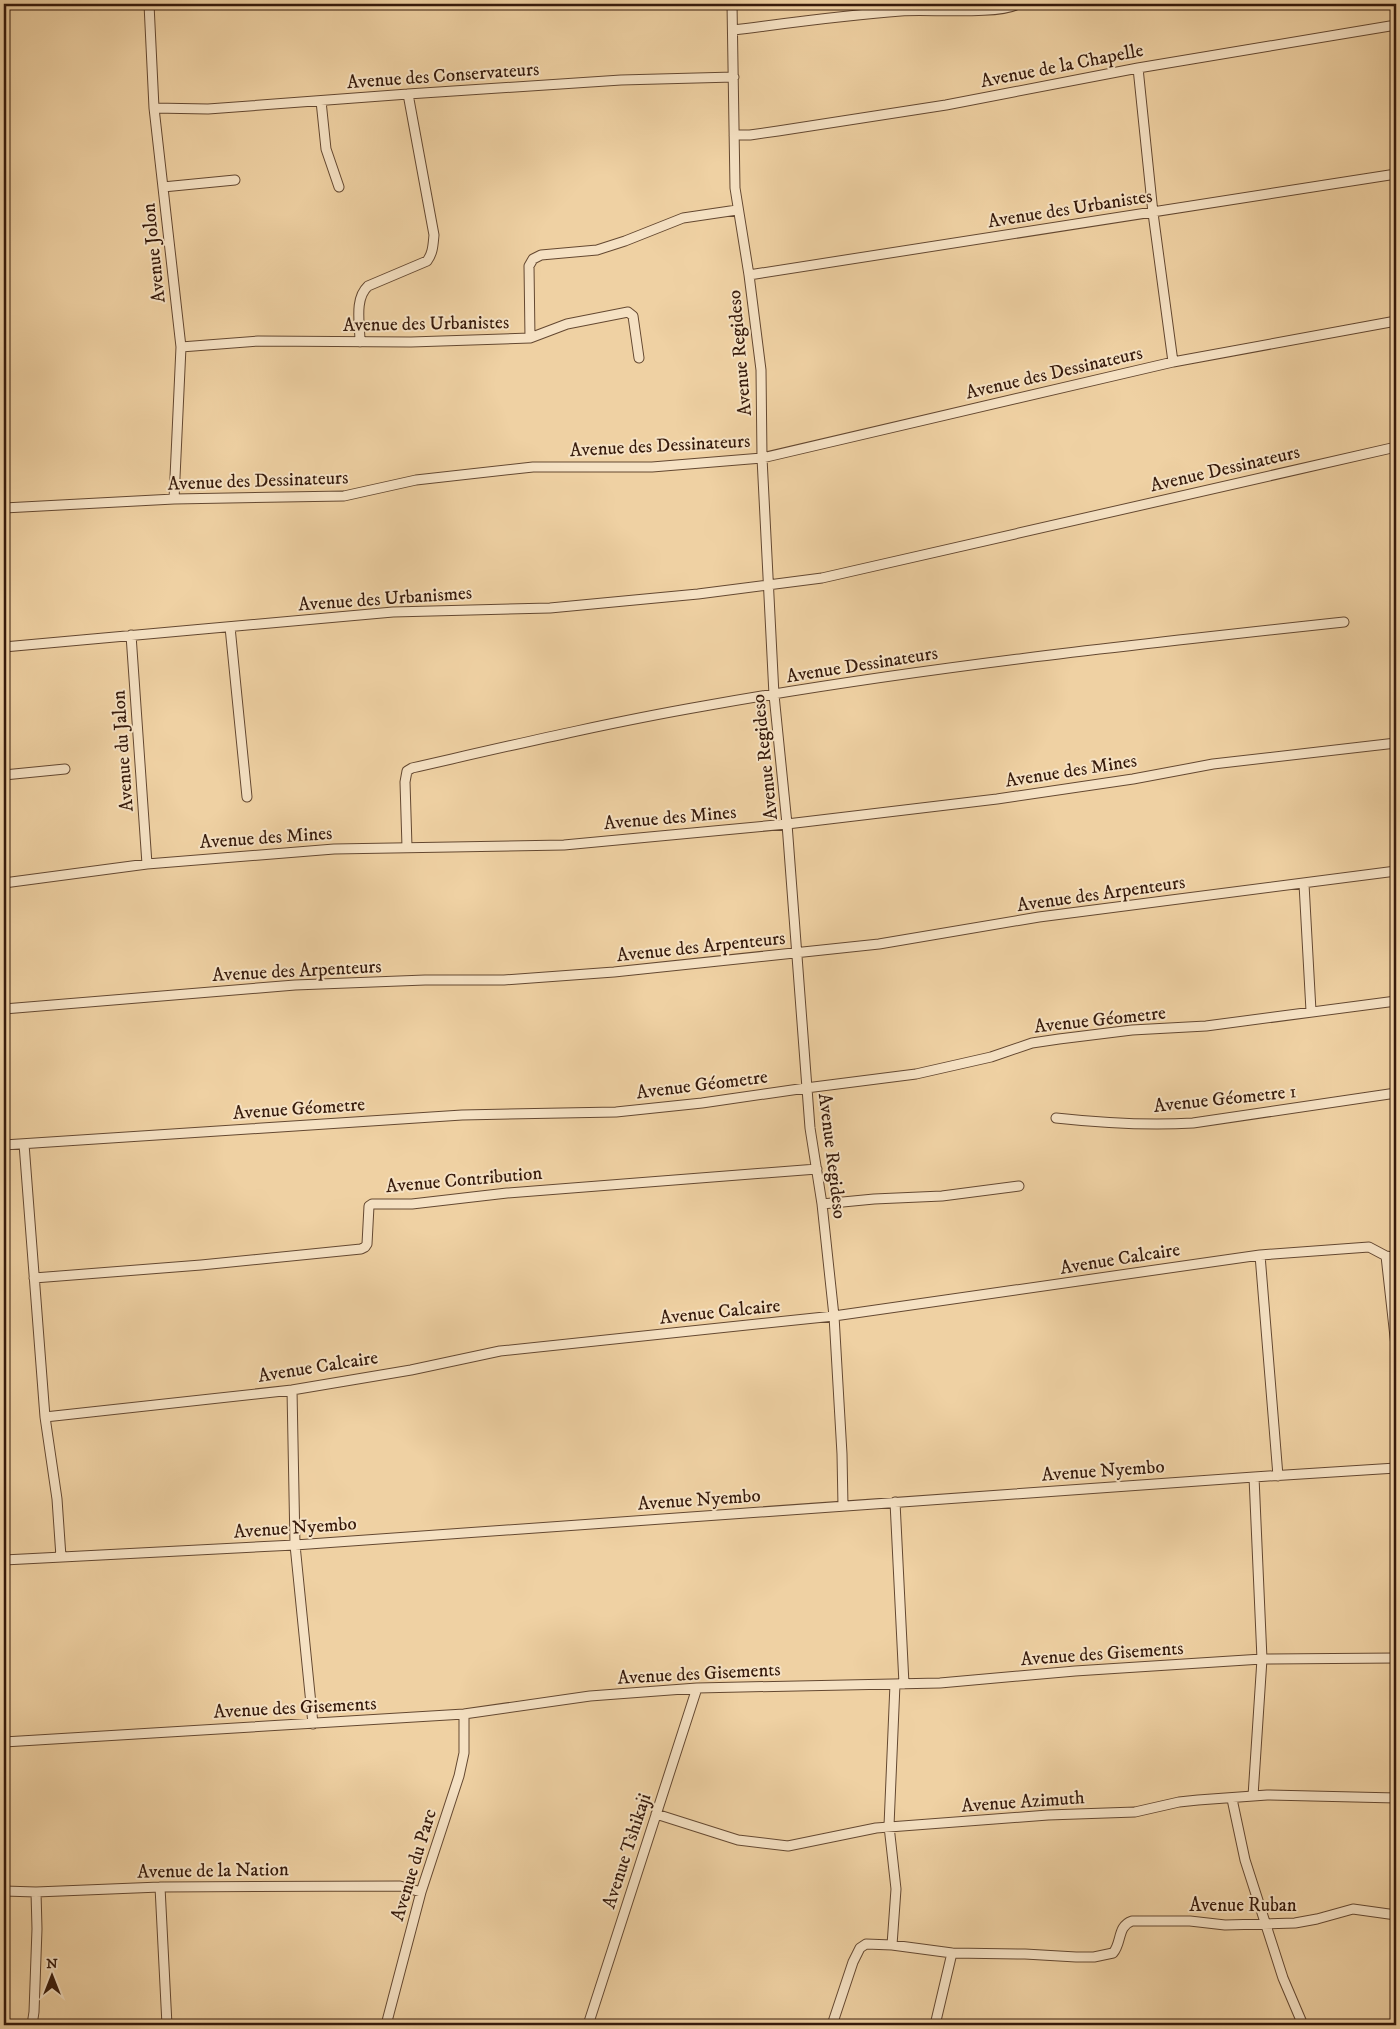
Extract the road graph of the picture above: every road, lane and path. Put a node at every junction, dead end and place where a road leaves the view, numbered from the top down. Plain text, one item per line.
1 (149, 4) edge
2 (732, 4) edge
3 (1018, 4) edge
4 (1396, 25) edge
5 (734, 30) junction
6 (1138, 68) junction
7 (734, 77) junction
8 (408, 94) junction
9 (321, 101) junction
10 (154, 108) junction
11 (734, 135) junction
12 (1396, 174) edge
13 (235, 180) dead end
14 (339, 187) dead end
15 (163, 188) junction
16 (738, 210) junction
17 (1153, 213) junction
18 (748, 274) junction
19 (1396, 321) edge
20 (530, 338) junction
21 (360, 342) junction
22 (181, 347) junction
23 (639, 358) dead end
24 (1173, 362) junction
25 (1396, 447) edge
26 (762, 458) junction
27 (174, 499) junction
28 (4, 508) edge
29 (768, 585) junction
30 (1344, 622) dead end
31 (230, 627) junction
32 (131, 635) junction
33 (4, 647) edge
34 (774, 695) junction
35 (1396, 744) edge
36 (65, 769) dead end
37 (4, 775) edge
38 (247, 797) dead end
39 (787, 824) junction
40 (407, 847) junction
41 (147, 864) junction
42 (1396, 871) edge
43 (4, 883) edge
44 (1304, 884) junction
45 (798, 953) junction
46 (1396, 1001) edge
47 (4, 1008) edge
48 (1311, 1011) junction
49 (806, 1088) junction
50 (1396, 1093) edge
51 (1056, 1118) dead end
52 (24, 1144) junction
53 (4, 1145) edge
54 (817, 1170) junction
55 (1019, 1186) dead end
56 (822, 1204) junction
57 (1260, 1255) junction
58 (1386, 1256) junction
59 (1396, 1258) edge
60 (34, 1278) junction
61 (834, 1316) junction
62 (1396, 1346) edge
63 (292, 1390) junction
64 (45, 1417) junction
65 (1396, 1468) edge
66 (1254, 1476) junction
67 (1278, 1476) junction
68 (895, 1502) junction
69 (842, 1506) junction
70 (295, 1545) junction
71 (61, 1557) junction
72 (4, 1560) edge
73 (1396, 1658) edge
74 (1262, 1659) junction
75 (900, 1684) junction
76 (696, 1688) junction
77 (464, 1714) junction
78 (314, 1724) junction
79 (4, 1742) edge
80 (1253, 1796) junction
81 (1396, 1798) edge
82 (1232, 1799) junction
83 (656, 1814) junction
84 (889, 1826) junction
85 (160, 1887) junction
86 (4, 1891) edge
87 (36, 1892) junction
88 (421, 1892) junction
89 (1396, 1915) edge
90 (1267, 1925) junction
91 (892, 1945) junction
92 (952, 1953) junction
93 (32, 2025) edge
94 (167, 2025) edge
95 (386, 2025) edge
96 (588, 2025) edge
97 (832, 2025) edge
98 (934, 2025) edge
99 (1303, 2025) edge

1 - 10 street, Avenue Jolon
2 - 5 street, Avenue Regideso
3 - 5 street
4 - 6 street, Avenue de la Chapelle
5 - 7 street, Avenue Regideso
6 - 11 street, Avenue de la Chapelle
6 - 17 street
7 - 8 street, Avenue des Conservateurs
7 - 11 street, Avenue Regideso
8 - 9 street, Avenue des Conservateurs
8 - 21 street
9 - 10 street, Avenue des Conservateurs
9 - 14 street
10 - 15 street, Avenue Jolon
11 - 16 street, Avenue Regideso
12 - 17 street, Avenue des Urbanistes
13 - 15 street
15 - 22 street, Avenue Jolon
16 - 18 street, Avenue Regideso
16 - 20 street, Avenue des Urbanistes
17 - 18 street, Avenue des Urbanistes
17 - 24 street
18 - 26 street, Avenue Regideso
19 - 24 street, Avenue des Dessinateurs
20 - 21 street, Avenue des Urbanistes
20 - 23 street
21 - 22 street, Avenue des Urbanistes
22 - 27 street, Avenue Jolon
24 - 26 street, Avenue des Dessinateurs
25 - 29 street, Avenue Dessinateurs
26 - 27 street, Avenue des Dessinateurs
26 - 29 street, Avenue Regideso
27 - 28 street, Avenue des Dessinateurs
29 - 31 street, Avenue des Urbanismes
29 - 34 street, Avenue Regideso
30 - 34 street, Avenue Dessinateurs
31 - 32 street, Avenue des Urbanismes
31 - 38 street
32 - 33 street, Avenue des Urbanismes
32 - 41 street, Avenue du Jalon
34 - 39 street, Avenue Regideso
34 - 40 street, Avenue Dessinateurs
35 - 39 street, Avenue des Mines
36 - 37 street
39 - 40 street, Avenue des Mines
39 - 45 street, Avenue Regideso
40 - 41 street, Avenue des Mines
41 - 43 street, Avenue des Mines
42 - 44 street, Avenue des Arpenteurs
44 - 45 street, Avenue des Arpenteurs
44 - 48 street
45 - 47 street, Avenue des Arpenteurs
45 - 49 street, Avenue Regideso
46 - 48 street, Avenue Géometre
48 - 49 street, Avenue Géometre
49 - 52 street, Avenue Géometre
49 - 54 street, Avenue Regideso
50 - 51 street, Avenue Géometre 1
52 - 53 street, Avenue Géometre
52 - 60 street
54 - 56 street, Avenue Regideso
54 - 60 street, Avenue Contribution
55 - 56 street
56 - 61 street, Avenue Regideso
57 - 58 street, Avenue Calcaire
57 - 61 street, Avenue Calcaire
57 - 67 street
58 - 59 street, Avenue Calcaire
58 - 62 street
60 - 64 street
61 - 63 street, Avenue Calcaire
61 - 69 street, Avenue Regideso
63 - 64 street, Avenue Calcaire
63 - 70 street
64 - 71 street
65 - 67 street, Avenue Nyembo
66 - 67 street, Avenue Nyembo
66 - 68 street, Avenue Nyembo
66 - 74 street
68 - 69 street, Avenue Nyembo
68 - 75 street
69 - 70 street, Avenue Nyembo
70 - 71 street, Avenue Nyembo
70 - 78 street
71 - 72 street, Avenue Nyembo
73 - 74 street, Avenue des Gisements
74 - 75 street, Avenue des Gisements
74 - 80 street
75 - 76 street, Avenue des Gisements
75 - 84 street
76 - 77 street, Avenue des Gisements
76 - 83 street, Avenue Tshikaji
77 - 78 street, Avenue des Gisements
77 - 88 street, Avenue du Parc
78 - 79 street, Avenue des Gisements
80 - 81 street, Avenue Azimuth
80 - 82 street, Avenue Azimuth
82 - 84 street, Avenue Azimuth
82 - 90 street
83 - 84 street, Avenue Azimuth
83 - 96 street, Avenue Tshikaji
84 - 91 street
85 - 87 street, Avenue de la Nation
85 - 88 street, Avenue de la Nation
85 - 94 street
86 - 87 street, Avenue de la Nation
87 - 93 street
88 - 95 street, Avenue du Parc
89 - 90 street, Avenue Ruban
90 - 92 street, Avenue Ruban
90 - 99 street
91 - 92 street
91 - 97 street
92 - 98 street

